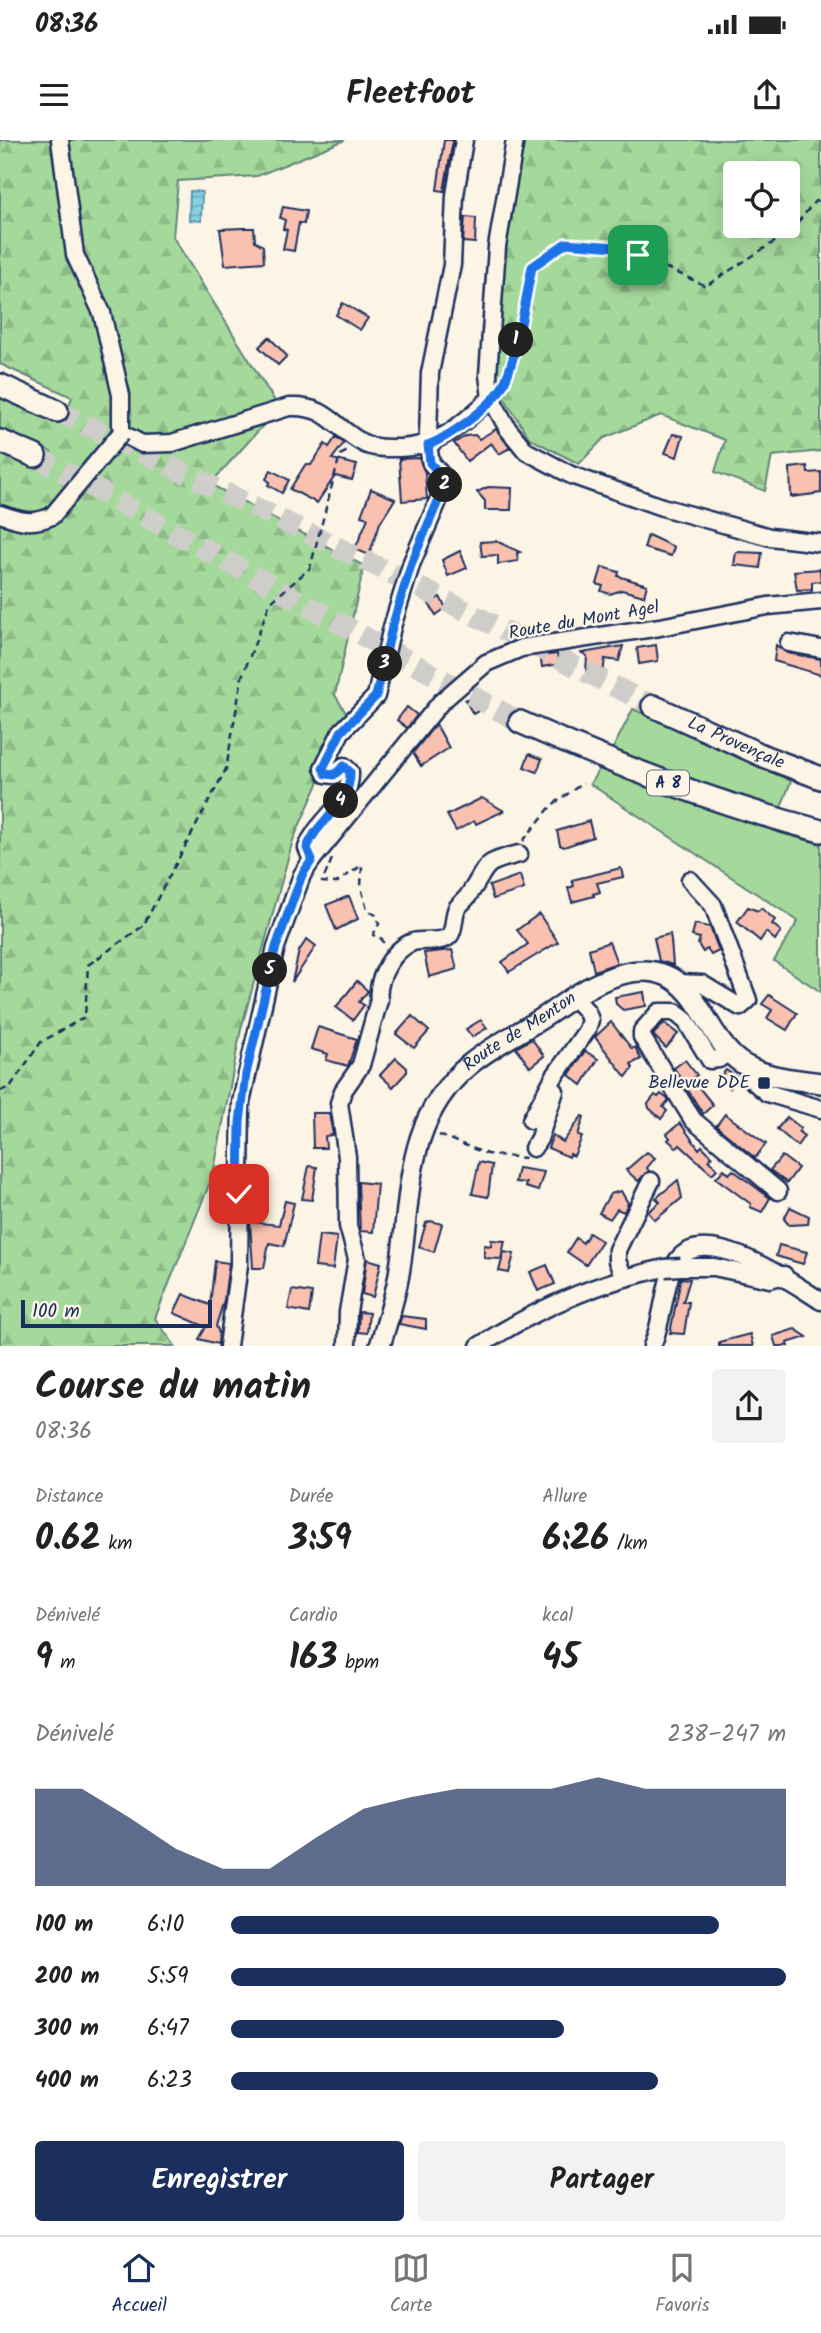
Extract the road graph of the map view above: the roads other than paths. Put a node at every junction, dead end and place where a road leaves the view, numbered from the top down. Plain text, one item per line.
1 (60, 140) edge
2 (464, 140) edge
3 (515, 140) edge
4 (0, 385) edge
5 (491, 398) junction
6 (57, 411) tunnel mouth
7 (121, 433) junction
8 (0, 441) edge
9 (430, 444) junction
10 (35, 456) tunnel mouth
11 (0, 514) edge
12 (821, 543) edge
13 (821, 601) edge
14 (789, 643) dead end
15 (821, 649) edge
16 (653, 706) tunnel mouth
17 (520, 722) tunnel mouth
18 (821, 778) edge
19 (821, 831) edge
20 (520, 849) road end
21 (312, 860) junction
22 (690, 880) dead end
23 (679, 983) junction
24 (573, 996) junction
25 (729, 1052) junction
26 (753, 1069) junction
27 (554, 1077) junction
28 (821, 1083) edge
29 (821, 1109) edge
30 (531, 1120) dead end
31 (533, 1147) road end
32 (651, 1181) dead end
33 (778, 1191) dead end
34 (784, 1275) junction
35 (624, 1277) junction
36 (820, 1301) edge
37 (228, 1346) edge
38 (347, 1346) edge
39 (380, 1346) edge
40 (479, 1346) edge
41 (652, 1346) edge

1 - 7 street
2 - 9 street
3 - 5 street
4 - 6 highway
5 - 9 street
5 - 12 street
7 - 9 street
7 - 11 street, bridge
8 - 10 highway
9 - 21 street
13 - 21 street, Route du Mont Agel
14 - 15 street
16 - 18 highway, La Provençale
17 - 19 highway, A 8
20 - 38 street
21 - 37 street, Route du Mont Agel
22 - 23 street
23 - 24 main road, Route de Menton
23 - 25 main road
24 - 27 street
24 - 39 main road, Route de Menton
25 - 26 main road
25 - 33 street
26 - 28 main road
26 - 29 street
27 - 30 street
27 - 31 street
32 - 35 street
34 - 35 street
34 - 36 street
34 - 41 street
35 - 40 street

